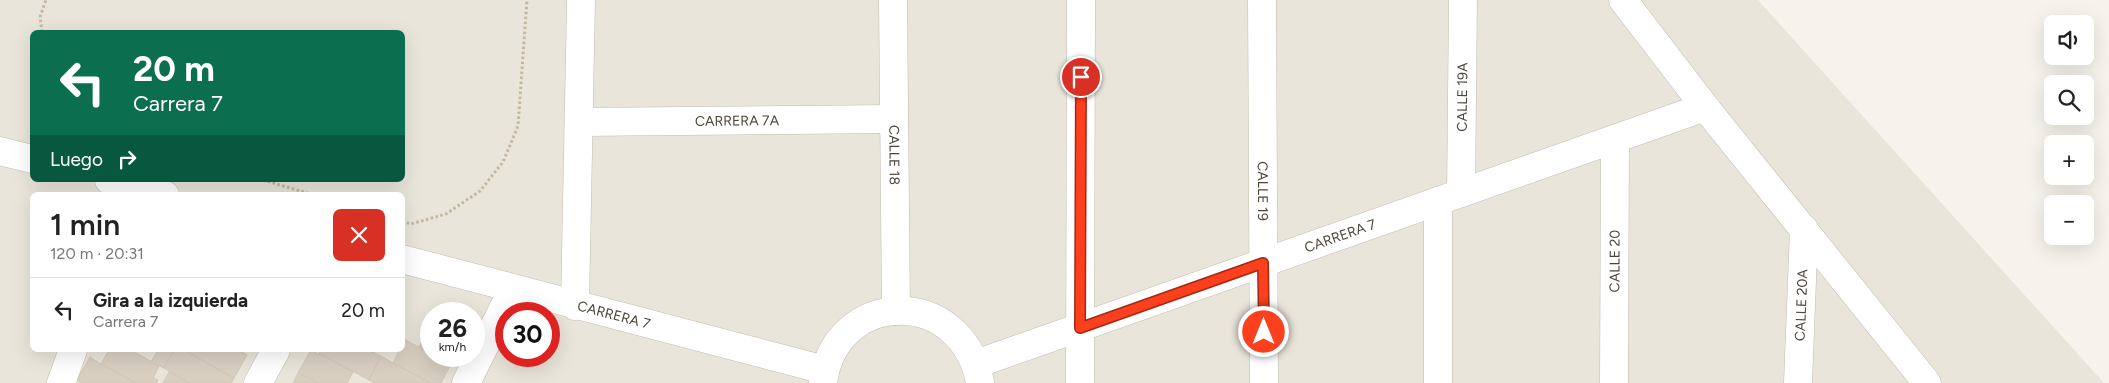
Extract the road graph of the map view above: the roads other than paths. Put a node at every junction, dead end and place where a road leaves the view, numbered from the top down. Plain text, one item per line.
1 (581, 0) edge
2 (893, 0) edge
3 (1081, 0) edge
4 (1262, 0) edge
5 (1463, 0) edge
6 (1623, 0) edge
7 (1705, 107) junction
8 (894, 119) junction
9 (579, 122) junction
10 (1615, 139) junction
11 (0, 151) edge
12 (30, 159) edge
13 (114, 182) edge
14 (134, 191) edge
15 (1449, 197) junction
16 (1804, 229) junction
17 (405, 260) edge
18 (1263, 263) junction
19 (513, 289) junction
20 (575, 306) junction
21 (896, 311) junction
22 (1080, 328) junction
23 (72, 352) edge
24 (275, 352) edge
25 (978, 374) edge
26 (824, 376) edge
27 (61, 383) edge
28 (258, 383) edge
29 (466, 383) edge
30 (1080, 383) edge
31 (1264, 383) edge
32 (1438, 383) edge
33 (1614, 383) edge
34 (1798, 383) edge
35 (1927, 383) edge

1 - 9 street
2 - 8 street, CALLE 18
3 - 22 street
4 - 18 street, CALLE 19
5 - 15 street, CALLE 19A
6 - 7 street
7 - 10 street, CARRERA 7
7 - 16 street
8 - 9 street, CARRERA 7A
8 - 21 street, CALLE 18
9 - 20 street
10 - 15 street, CARRERA 7
10 - 33 street, CALLE 20
11 - 12 street
13 - 14 street
15 - 18 street, CARRERA 7
15 - 32 street, CALLE 19A
16 - 34 street, CALLE 20A
16 - 35 street
17 - 19 street, CARRERA 7
18 - 22 street, CARRERA 7
18 - 31 street, CALLE 19
19 - 20 street, CARRERA 7
19 - 29 street
20 - 26 street, CARRERA 7
21 - 25 street
21 - 26 street
22 - 25 street, CARRERA 7
22 - 30 street
23 - 27 street
24 - 28 street

